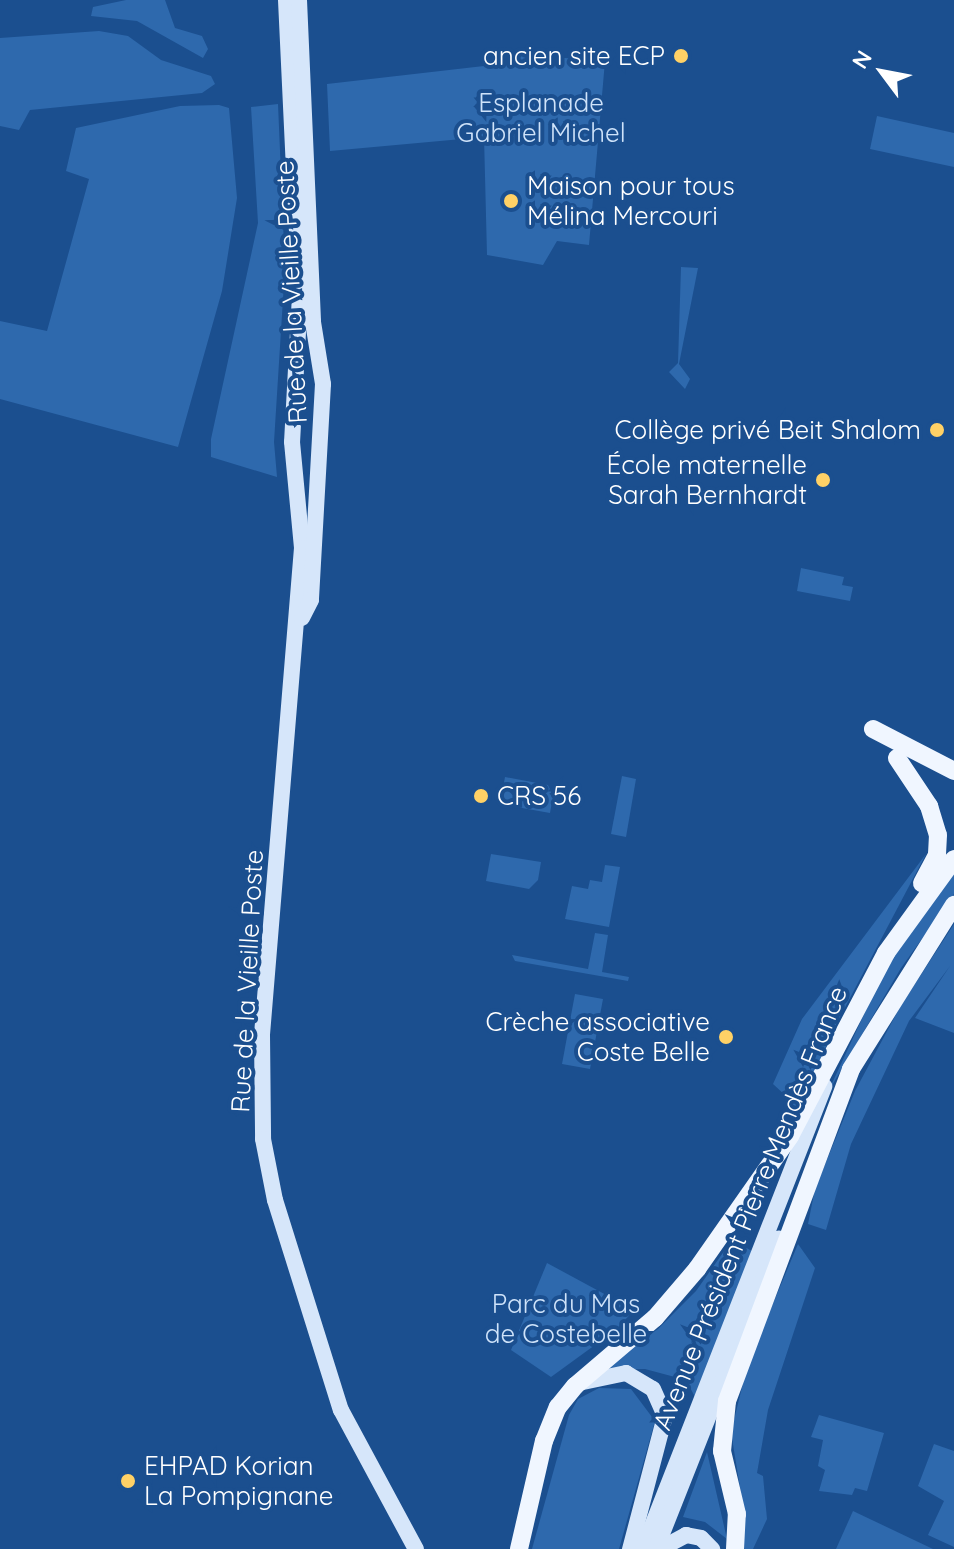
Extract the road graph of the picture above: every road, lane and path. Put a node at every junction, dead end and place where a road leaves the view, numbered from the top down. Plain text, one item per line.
1 (286, 0) edge
2 (299, 0) edge
3 (298, 627) junction
4 (873, 729) dead end
5 (897, 758) dead end
6 (954, 771) edge
7 (954, 859) edge
8 (954, 905) edge
9 (886, 953) junction
10 (834, 1058) junction
11 (830, 1118) junction
12 (575, 1386) junction
13 (416, 1549) edge
14 (519, 1549) edge
15 (630, 1549) edge
16 (643, 1549) edge
17 (658, 1549) edge
18 (712, 1549) edge
19 (735, 1549) edge

1 - 3 main road, Rue de la Vieille Poste
2 - 3 main road, Rue de la Vieille Poste
3 - 13 main road, Rue de la Vieille Poste
4 - 6 main road
5 - 9 main road
7 - 9 main road, Avenue Président Pierre Mendès France
8 - 11 main road, Avenue Président Pierre Mendès France
9 - 10 main road, Avenue Président Pierre Mendès France
10 - 12 main road
10 - 16 main road, Avenue Président Pierre Mendès France
11 - 17 main road, Avenue Président Pierre Mendès France
11 - 19 main road
12 - 14 main road
12 - 15 main road
17 - 18 main road

